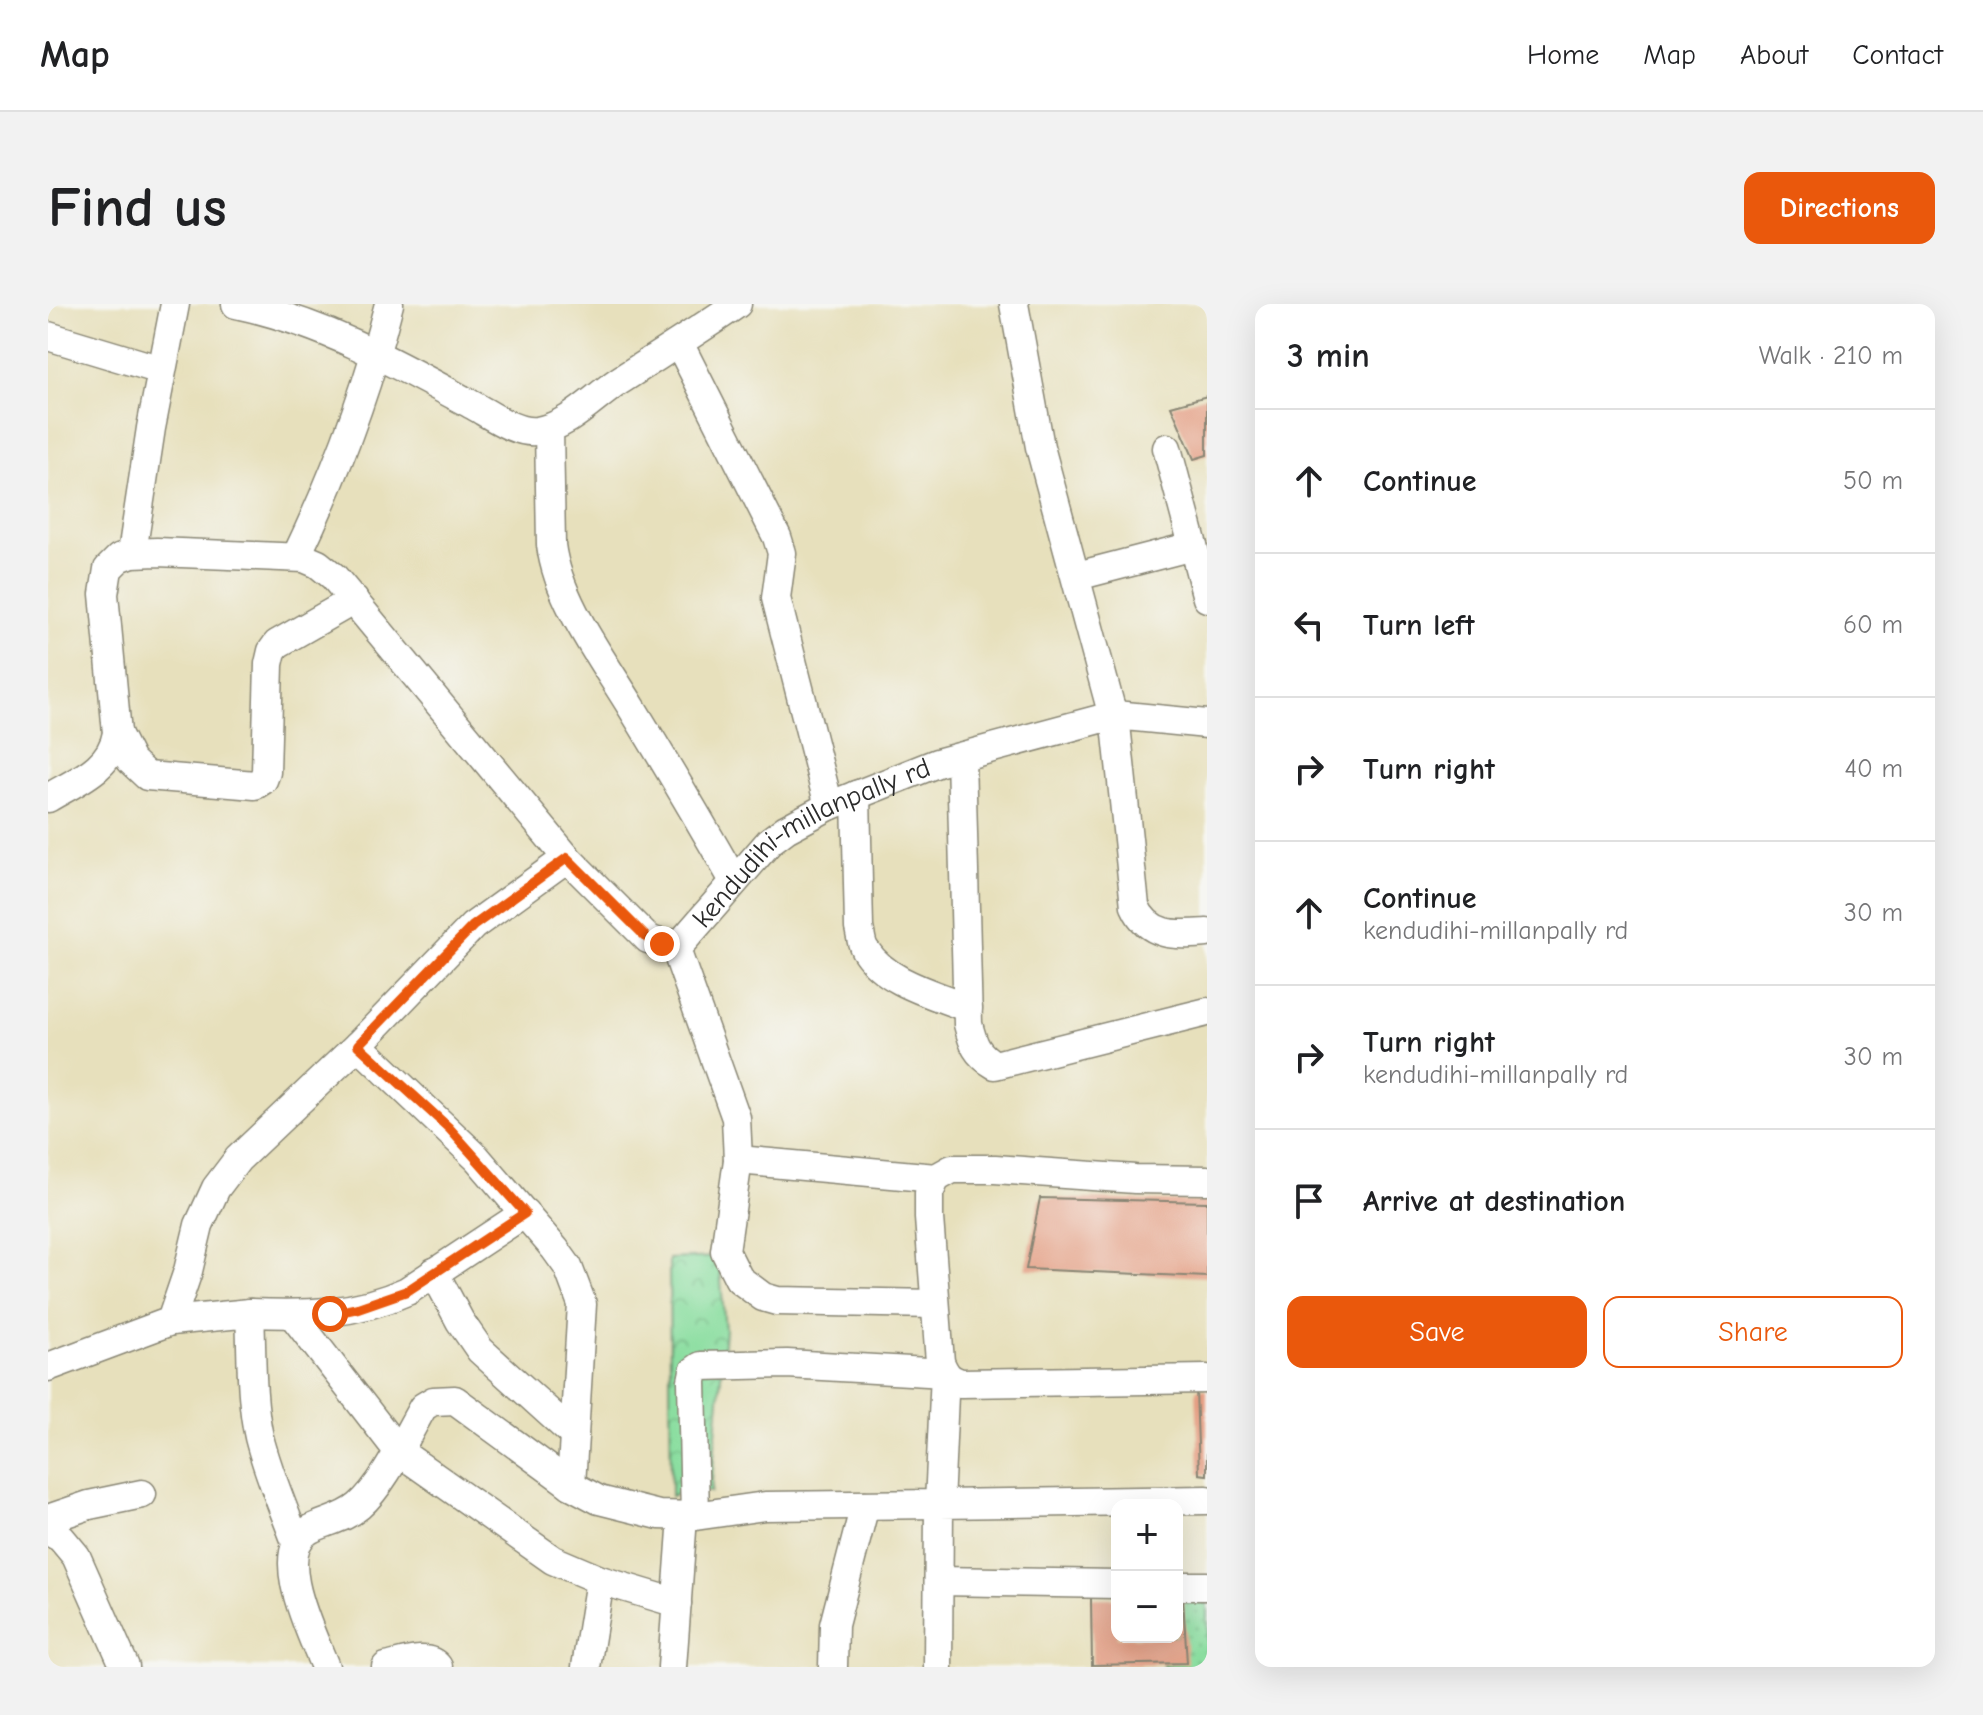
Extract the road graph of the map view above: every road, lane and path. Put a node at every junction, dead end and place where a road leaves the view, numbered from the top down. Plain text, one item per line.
1 (175, 304) edge
2 (236, 304) edge
3 (389, 304) edge
4 (1014, 304) edge
5 (723, 308) edge
6 (48, 336) edge
7 (680, 345) junction
8 (377, 353) junction
9 (161, 370) junction
10 (549, 429) junction
11 (1167, 448) dead end
12 (1193, 546) junction
13 (132, 553) junction
14 (296, 557) junction
15 (1077, 576) junction
16 (1207, 598) edge
17 (354, 600) junction
18 (1115, 715) junction
19 (1207, 724) edge
20 (117, 733) junction
21 (961, 757) junction
22 (856, 795) junction
23 (48, 798) edge
24 (829, 806) junction
25 (567, 858) junction
26 (734, 881) junction
27 (1207, 933) edge
28 (674, 944) junction
29 (968, 1008) junction
30 (1207, 1012) edge
31 (358, 1045) junction
32 (738, 1160) junction
33 (936, 1178) junction
34 (1207, 1180) edge
35 (525, 1213) junction
36 (434, 1272) junction
37 (935, 1304) junction
38 (250, 1313) junction
39 (292, 1314) junction
40 (171, 1321) junction
41 (48, 1367) edge
42 (945, 1373) junction
43 (1207, 1379) edge
44 (574, 1435) junction
45 (398, 1451) junction
46 (571, 1485) junction
47 (142, 1494) dead end
48 (1207, 1500) edge
49 (939, 1504) junction
50 (865, 1505) junction
51 (689, 1517) junction
52 (48, 1519) edge
53 (48, 1531) edge
54 (296, 1542) junction
55 (600, 1580) junction
56 (939, 1581) junction
57 (1111, 1584) edge
58 (1183, 1586) edge
59 (1207, 1586) edge
60 (677, 1603) junction
61 (125, 1667) edge
62 (325, 1667) edge
63 (386, 1667) edge
64 (438, 1667) edge
65 (586, 1667) edge
66 (672, 1667) edge
67 (833, 1667) edge
68 (938, 1667) edge

1 - 9 street
2 - 8 street
3 - 8 street
4 - 15 street
5 - 7 street
6 - 9 street
7 - 10 street
7 - 24 street
8 - 10 street
8 - 14 street
9 - 13 street
10 - 26 street
11 - 12 street
12 - 15 street
12 - 16 street
13 - 14 street
13 - 20 street
14 - 17 street, kendudihi-millanpally rd
15 - 18 street
17 - 20 street
17 - 25 street, kendudihi-millanpally rd
18 - 19 street
18 - 21 street, kendudihi-millanpally rd
18 - 27 street
20 - 23 street
21 - 22 street, kendudihi-millanpally rd
21 - 29 street
22 - 24 street, kendudihi-millanpally rd
22 - 29 street
24 - 26 street, kendudihi-millanpally rd
25 - 28 street, kendudihi-millanpally rd
25 - 31 street
26 - 28 street, kendudihi-millanpally rd
28 - 32 street
29 - 30 street
31 - 35 street
31 - 40 street
32 - 33 street
32 - 37 street
33 - 34 street
33 - 37 street
35 - 36 street
35 - 44 street
36 - 39 street
36 - 44 street
37 - 42 street
38 - 39 street
38 - 40 street
38 - 54 street
39 - 45 street
40 - 41 street
42 - 43 street
42 - 49 street
42 - 51 street
44 - 46 street
45 - 46 street
45 - 54 street
45 - 55 street
46 - 51 street
47 - 52 street
48 - 49 street
49 - 50 street
49 - 56 street
50 - 51 street
50 - 67 street
51 - 60 street
53 - 61 street
54 - 62 street
55 - 60 street
55 - 65 street
56 - 57 street
56 - 68 street
58 - 59 street
60 - 66 street
63 - 64 street

